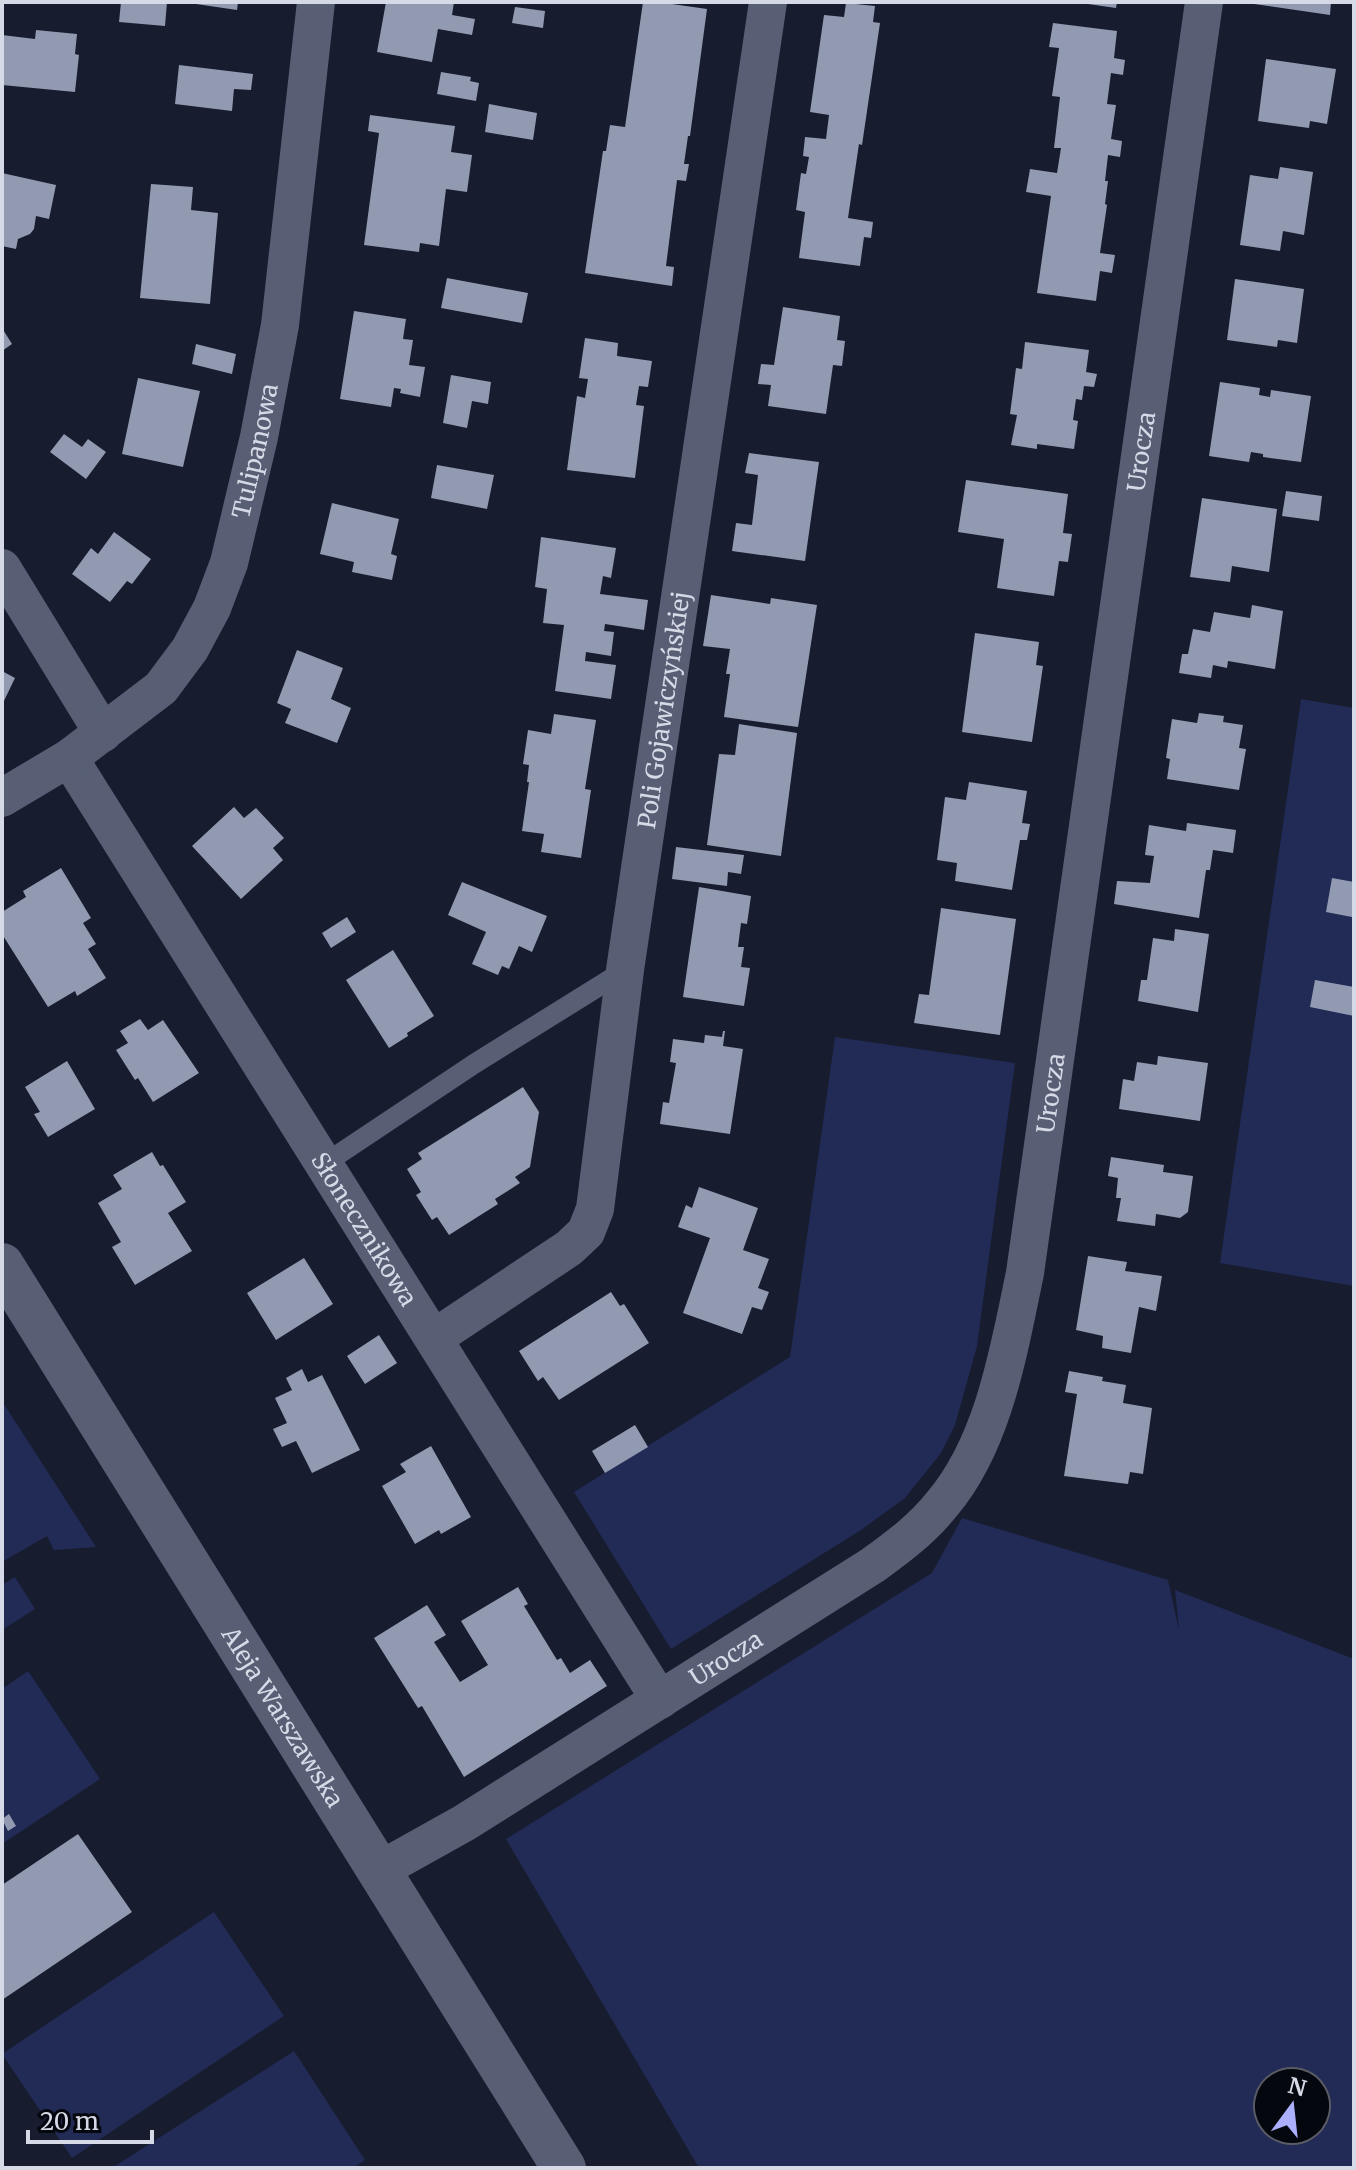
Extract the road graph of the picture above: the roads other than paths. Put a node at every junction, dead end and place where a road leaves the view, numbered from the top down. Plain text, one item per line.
1 (316, 2) edge
2 (768, 2) edge
3 (1204, 2) edge
4 (2, 568) edge
5 (103, 733) junction
6 (69, 758) junction
7 (2, 798) edge
8 (625, 970) junction
9 (324, 1164) junction
10 (2, 1265) edge
11 (434, 1338) junction
12 (660, 1700) junction
13 (378, 1871) junction
14 (564, 2168) edge

1 - 5 street, Tulipanowa
2 - 8 street, Poli Gojawiczyńskiej
3 - 12 street, Urocza
4 - 5 street
5 - 6 street, Tulipanowa
6 - 7 street, Tulipanowa
6 - 9 street, Słonecznikowa
8 - 9 lane
8 - 11 street, Poli Gojawiczyńskiej
9 - 11 street, Słonecznikowa
10 - 13 street, Aleja Warszawska
11 - 12 street, Słonecznikowa
12 - 13 street, Urocza
13 - 14 street, Aleja Warszawska

